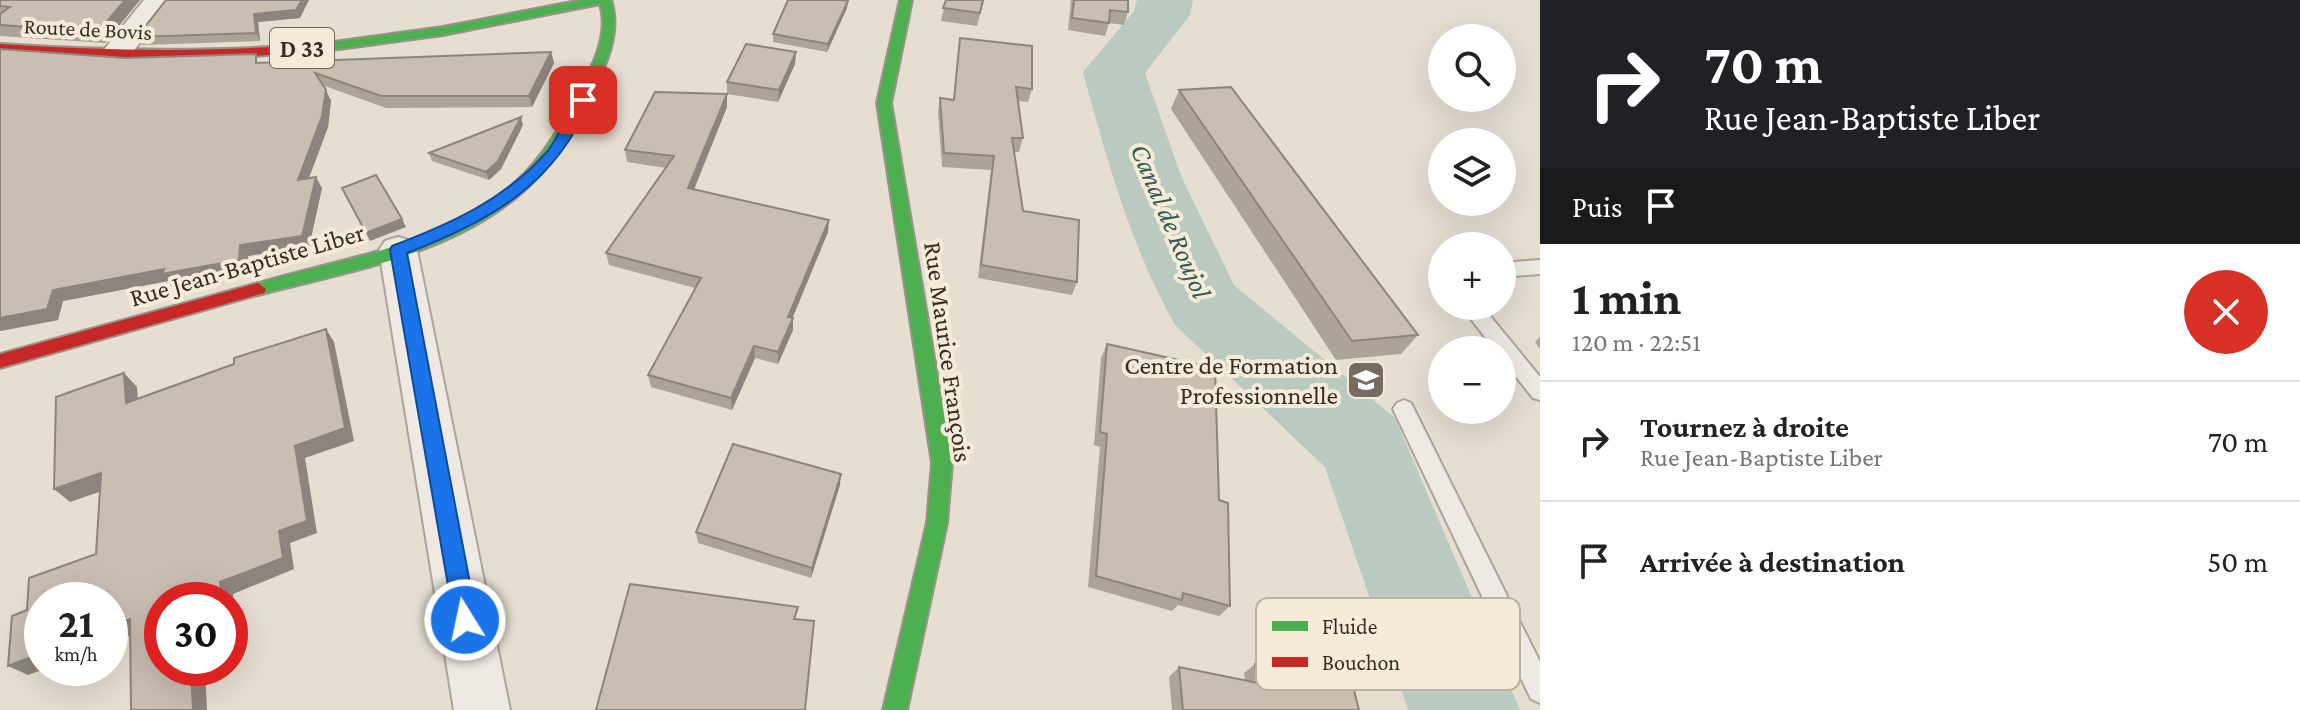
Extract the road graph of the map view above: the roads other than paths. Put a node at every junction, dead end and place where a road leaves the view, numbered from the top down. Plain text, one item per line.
1 (159, 0) edge
2 (602, 0) edge
3 (906, 0) edge
4 (0, 48) edge
5 (114, 56) junction
6 (398, 250) junction
7 (1540, 267) edge
8 (1516, 269) edge
9 (1482, 320) edge
10 (0, 361) edge
11 (1540, 392) edge
12 (1404, 409) dead end
13 (1495, 598) edge
14 (1520, 649) edge
15 (1540, 690) edge
16 (482, 710) edge
17 (895, 710) edge

1 - 5 street
2 - 5 street, Route de Bovis / D 33
2 - 6 street, Rue Jean-Baptiste Liber
3 - 17 street, Rue Maurice François
4 - 5 street, Route de Bovis / D 33
6 - 10 street, Rue Jean-Baptiste Liber
6 - 16 street
7 - 8 lane
9 - 11 lane
12 - 13 lane
14 - 15 lane

